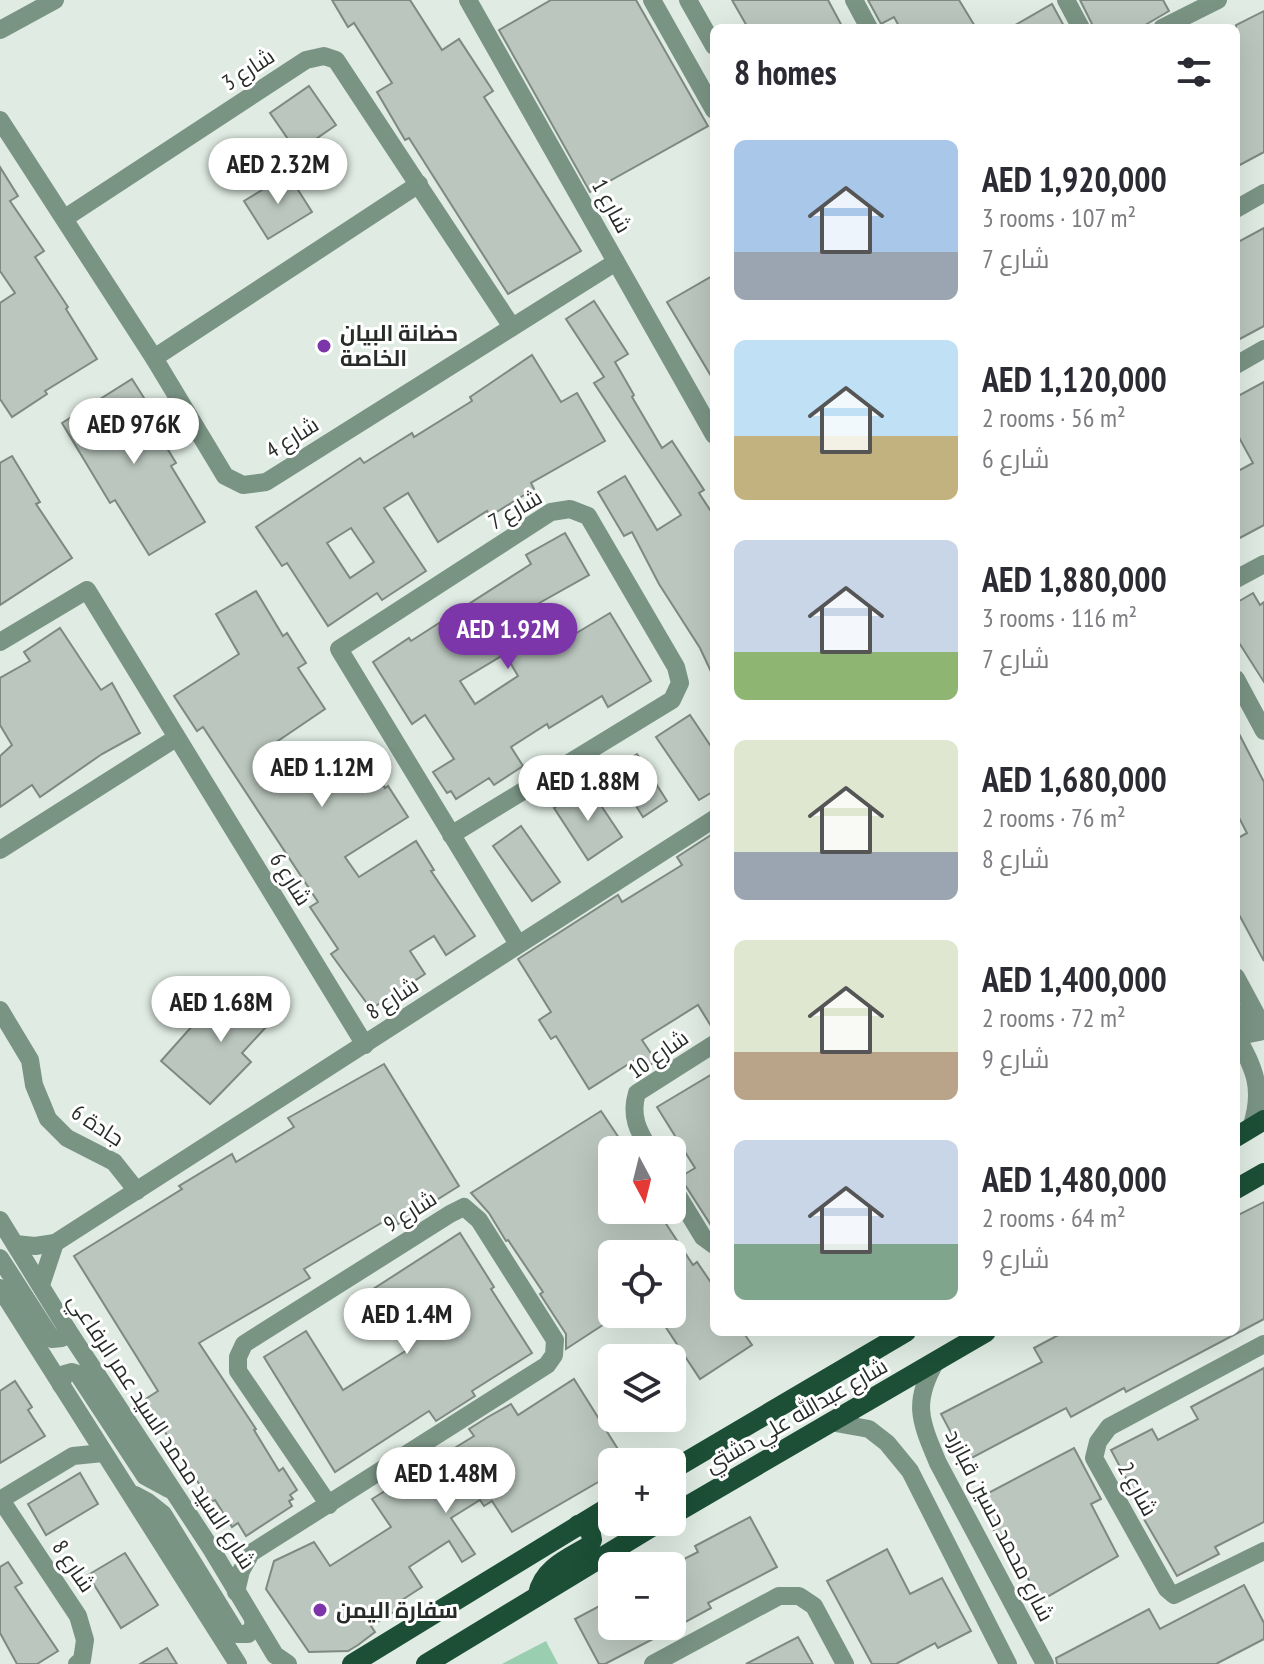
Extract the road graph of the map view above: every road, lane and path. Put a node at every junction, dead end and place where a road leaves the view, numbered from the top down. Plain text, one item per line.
1 (55, 0) edge
2 (468, 0) edge
3 (652, 0) edge
4 (688, 0) edge
5 (854, 0) edge
6 (1066, 0) edge
7 (1218, 0) edge
8 (867, 24) edge
9 (1079, 24) edge
10 (1170, 24) edge
11 (0, 30) edge
12 (710, 39) edge
13 (710, 103) edge
14 (0, 120) edge
15 (419, 184) junction
16 (1264, 193) edge
17 (1240, 207) edge
18 (65, 218) junction
19 (616, 262) junction
20 (512, 327) junction
21 (1264, 349) edge
22 (154, 358) junction
23 (1240, 363) edge
24 (710, 428) edge
25 (1264, 564) edge
26 (1240, 577) edge
27 (0, 642) edge
28 (1240, 686) edge
29 (1264, 731) edge
30 (176, 738) junction
31 (710, 822) edge
32 (451, 835) junction
33 (0, 850) edge
34 (518, 944) junction
35 (1240, 985) edge
36 (0, 1010) edge
37 (1240, 1019) edge
38 (1262, 1027) edge
39 (1240, 1043) edge
40 (365, 1045) junction
41 (710, 1047) edge
42 (1250, 1128) edge
43 (641, 1136) edge
44 (1264, 1173) edge
45 (1240, 1187) edge
46 (137, 1191) junction
47 (686, 1209) edge
48 (0, 1220) edge
49 (710, 1242) edge
50 (55, 1243) junction
51 (15, 1244) junction
52 (0, 1258) edge
53 (41, 1285) junction
54 (0, 1288) edge
55 (67, 1329) junction
56 (899, 1336) edge
57 (979, 1336) edge
58 (1264, 1344) edge
59 (936, 1361) junction
60 (61, 1385) junction
61 (830, 1422) junction
62 (87, 1428) junction
63 (103, 1453) junction
64 (73, 1456) junction
65 (686, 1462) edge
66 (938, 1463) junction
67 (910, 1471) junction
68 (171, 1490) junction
69 (132, 1494) junction
70 (0, 1500) edge
71 (329, 1505) junction
72 (686, 1507) edge
73 (598, 1513) edge
74 (578, 1525) junction
75 (636, 1536) edge
76 (212, 1550) junction
77 (1264, 1551) edge
78 (251, 1553) junction
79 (236, 1592) junction
80 (538, 1594) junction
81 (253, 1620) junction
82 (77, 1664) edge
83 (238, 1664) edge
84 (288, 1664) edge
85 (352, 1664) edge
86 (426, 1664) edge
87 (653, 1664) edge
88 (845, 1664) edge
89 (1008, 1664) edge
90 (1045, 1664) edge

1 - 11 street
2 - 19 street, شارع 1
3 - 13 street
4 - 12 street
5 - 8 street
6 - 9 street
7 - 10 street
14 - 18 street, شارع 4
15 - 18 street, شارع 3
15 - 20 street, شارع 3
15 - 22 street
16 - 17 street
18 - 22 street, شارع 4
19 - 20 street, شارع 4
19 - 24 street, شارع 1
20 - 22 street, شارع 4
21 - 23 street
25 - 26 street
27 - 30 street, شارع 6
28 - 29 street
30 - 33 street
30 - 40 street, شارع 6
31 - 34 street, شارع 8
32 - 32 street, شارع 7
32 - 34 street, شارع 7
34 - 40 street, شارع 8
35 - 38 street
36 - 46 street, جادة 6
37 - 38 street
39 - 42 street
40 - 46 street, شارع 8
41 - 43 street, شارع 10
44 - 45 main road
46 - 50 street, شارع 8
47 - 49 street
48 - 51 street, شارع السيد محمد السيد عمر الرفاعي
50 - 51 street
50 - 53 street
51 - 53 street, شارع السيد محمد السيد عمر الرفاعي
52 - 55 street
53 - 55 street, شارع السيد محمد السيد عمر الرفاعي
54 - 60 street
55 - 68 street, شارع السيد محمد السيد عمر الرفاعي
56 - 65 main road, شارع عبدالله علي دشتي
57 - 59 main road, شارع عبدالله علي دشتي
58 - 77 street, شارع 2
59 - 61 main road, شارع عبدالله علي دشتي
59 - 66 street, شارع محمد حسين قبازرد
60 - 62 street
60 - 68 street
61 - 67 street
61 - 72 main road, شارع عبدالله علي دشتي
62 - 63 street
62 - 64 street
63 - 64 street, شارع 8
63 - 69 street
64 - 70 street, شارع 8
66 - 67 street
66 - 90 street, شارع محمد حسين قبازرد
67 - 89 street
68 - 76 street, شارع السيد محمد السيد عمر الرفاعي
69 - 81 street
69 - 83 street
70 - 82 street, شارع 8
71 - 71 street, شارع 9
71 - 78 street, شارع 9
73 - 74 main road
74 - 80 main road
74 - 85 main road
75 - 80 main road
76 - 78 street
76 - 79 street, شارع السيد محمد السيد عمر الرفاعي
78 - 79 street
79 - 81 street, شارع السيد محمد السيد عمر الرفاعي
80 - 86 main road
81 - 84 street, شارع السيد محمد السيد عمر الرفاعي
87 - 88 street

